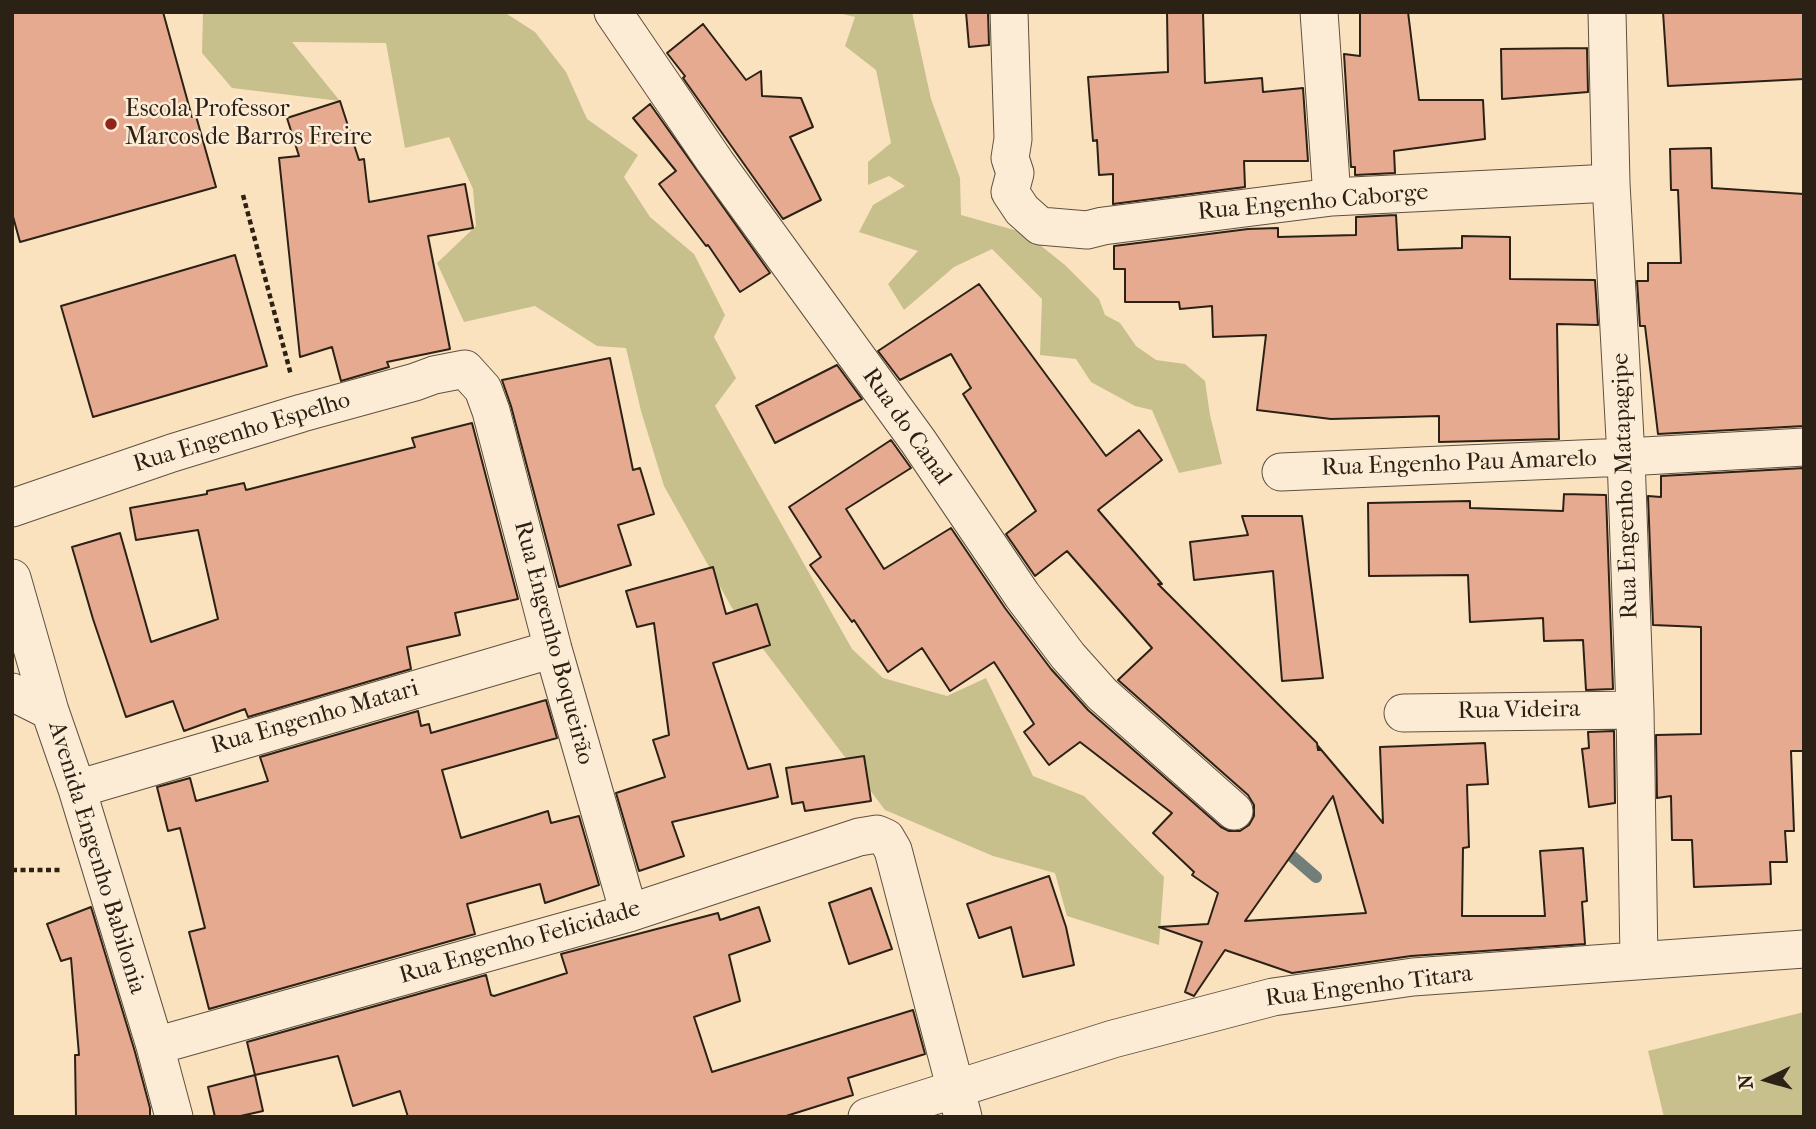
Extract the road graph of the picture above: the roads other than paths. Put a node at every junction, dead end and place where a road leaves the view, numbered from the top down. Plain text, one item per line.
1 (613, 12) edge
2 (1009, 12) edge
3 (1319, 12) edge
4 (1607, 12) edge
5 (1611, 183) junction
6 (1332, 197) junction
7 (471, 376) joint
8 (1804, 447) edge
9 (1626, 457) junction
10 (1281, 472) dead end
11 (12, 508) edge
12 (15, 589) edge
13 (553, 649) junction
14 (12, 692) edge
15 (1635, 710) junction
16 (50, 711) junction
17 (1403, 713) dead end
18 (77, 789) junction
19 (1234, 811) dead end
20 (629, 913) junction
21 (1804, 949) edge
22 (1639, 960) junction
23 (155, 1046) junction
24 (960, 1103) edge
25 (174, 1117) edge
26 (867, 1117) edge

1 - 19 street, Rua do Canal
2 - 6 street, Rua Engenho Caborge
3 - 6 street
4 - 5 street, Rua Engenho Matapagipe
5 - 6 street, Rua Engenho Caborge
5 - 9 street, Rua Engenho Matapagipe
7 - 11 street, Rua Engenho Espelho
7 - 13 street, Rua Engenho Boqueirão
8 - 9 street, Rua Engenho Pau Amarelo
9 - 10 street, Rua Engenho Pau Amarelo
9 - 15 street, Rua Engenho Matapagipe
12 - 16 street, Avenida Engenho Babilonia
13 - 18 street, Rua Engenho Matari
13 - 20 street, Rua Engenho Boqueirão
14 - 16 street
15 - 17 street, Rua Videira
15 - 22 street, Rua Engenho Matapagipe
16 - 18 street, Avenida Engenho Babilonia
18 - 23 street, Avenida Engenho Babilonia
20 - 23 street, Rua Engenho Felicidade
20 - 24 street, Rua Engenho Felicidade
21 - 22 street, Rua Engenho Titara
22 - 24 street, Rua Engenho Titara
23 - 25 street, Avenida Engenho Babilonia
24 - 26 street, Rua Engenho Titara

